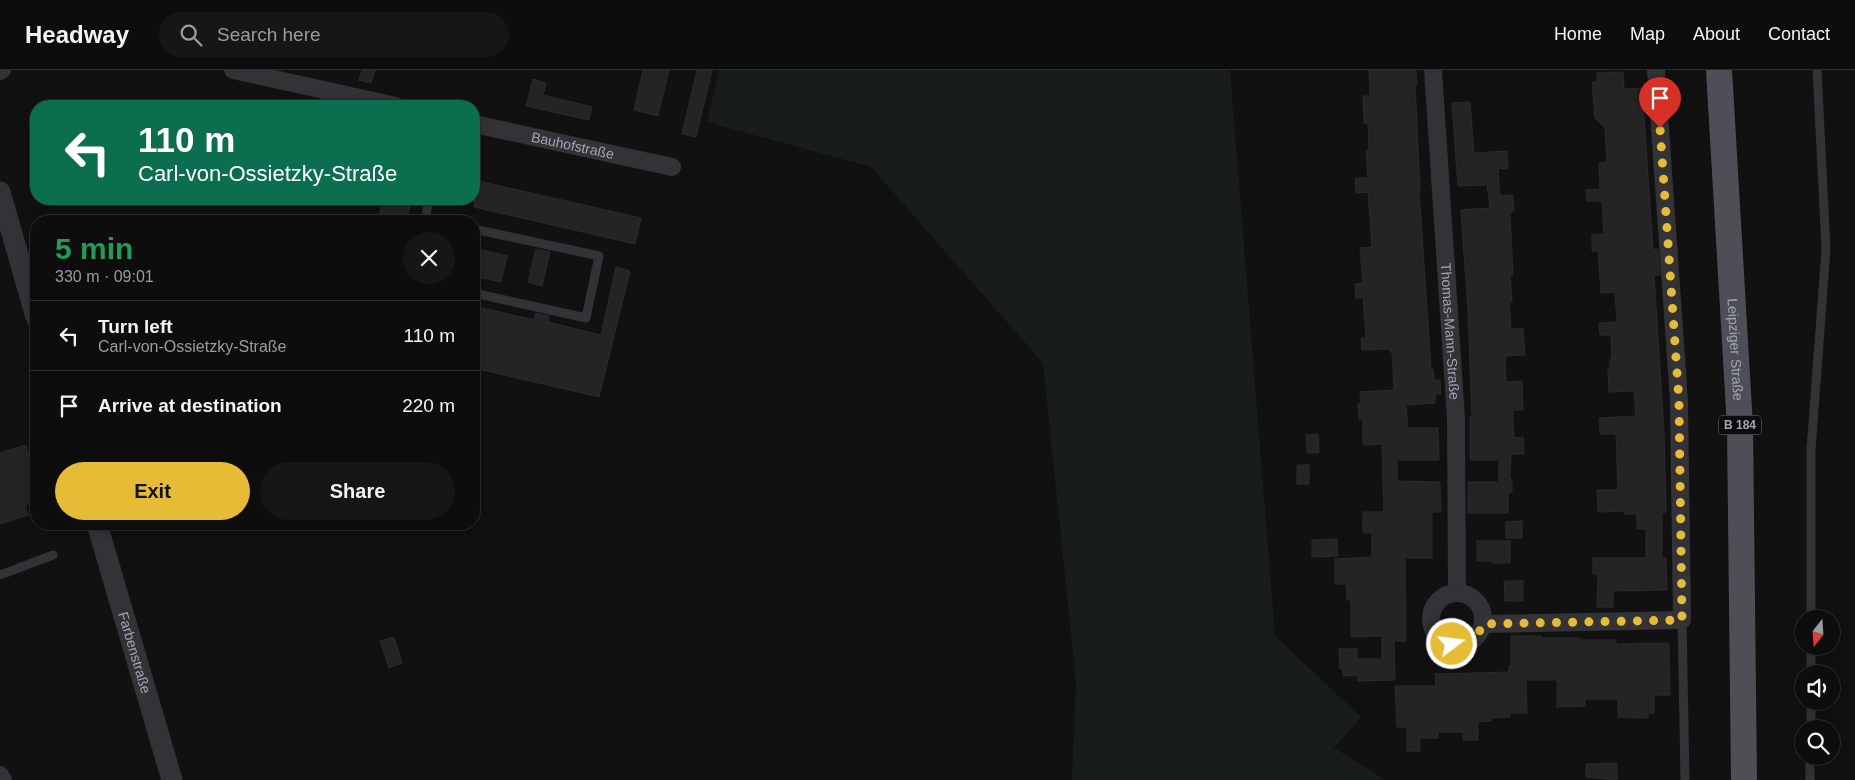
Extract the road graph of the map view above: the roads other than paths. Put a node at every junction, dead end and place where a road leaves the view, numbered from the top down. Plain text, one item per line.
1 (233, 70) edge
2 (1433, 70) edge
3 (1656, 70) edge
4 (1719, 70) edge
5 (1817, 70) edge
6 (369, 100) edge
7 (480, 125) edge
8 (672, 168) dead end
9 (0, 192) edge
10 (480, 230) edge
11 (480, 294) edge
12 (30, 296) edge
13 (99, 530) edge
14 (53, 555) dead end
15 (0, 575) edge
16 (1457, 593) junction
17 (1811, 610) edge
18 (1682, 620) junction
19 (1483, 624) junction
20 (1810, 765) edge
21 (0, 775) edge
22 (2, 780) edge
23 (172, 780) edge
24 (1685, 780) edge
25 (1744, 780) edge
26 (1810, 780) edge

1 - 6 street
2 - 16 street, Thomas-Mann-Straße
3 - 18 street
4 - 25 main road, Leipziger Straße / B 184
5 - 17 lane
7 - 8 street, Bauhofstraße
9 - 12 street
10 - 11 lane
13 - 23 street, Farbenstraße
14 - 15 lane
16 - 19 street
16 - 19 street
18 - 19 street
18 - 24 lane
20 - 26 lane
21 - 22 street

